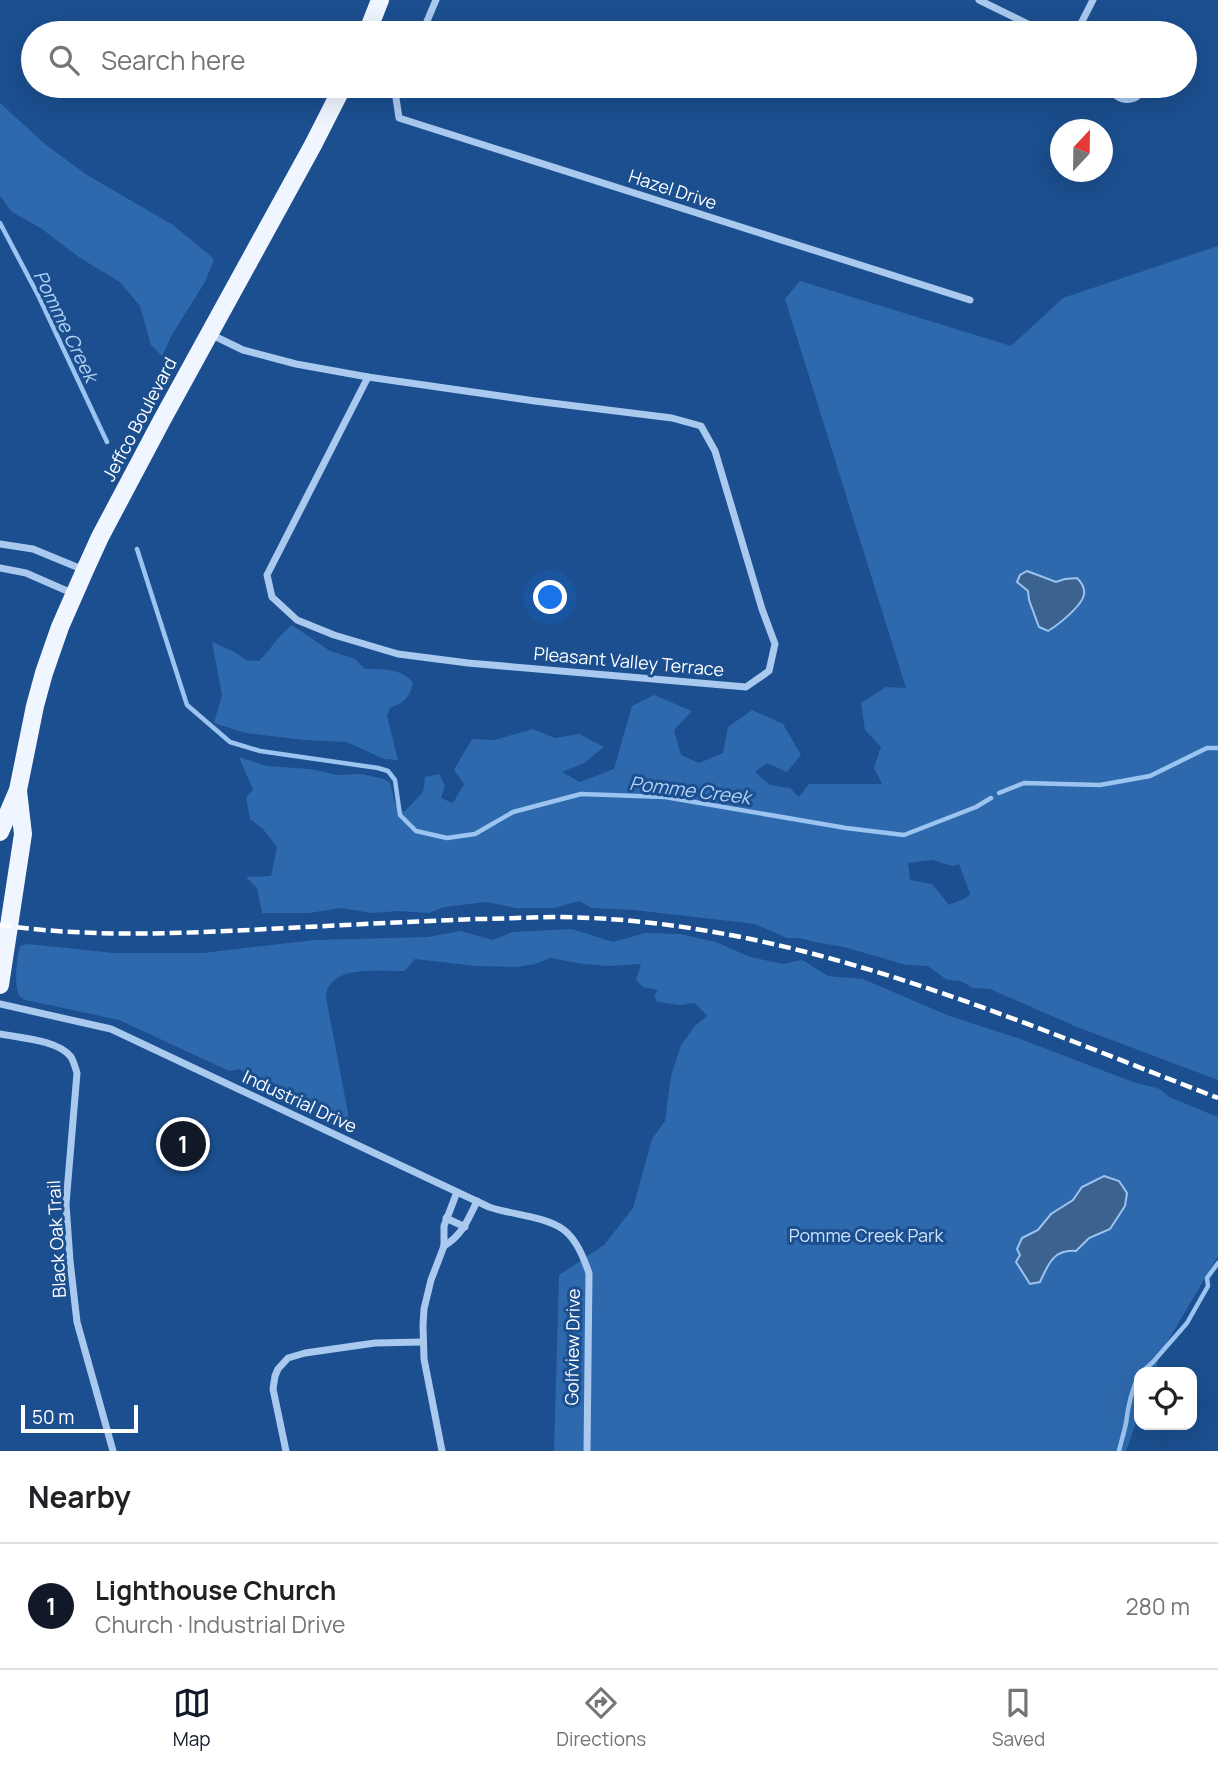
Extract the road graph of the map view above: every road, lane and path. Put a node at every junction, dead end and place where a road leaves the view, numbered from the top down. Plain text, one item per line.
1 (380, 0) edge
2 (436, 0) edge
3 (979, 0) edge
4 (1093, 0) edge
5 (372, 21) edge
6 (427, 21) edge
7 (1021, 21) edge
8 (1082, 21) edge
9 (337, 98) edge
10 (396, 98) edge
11 (970, 300) dead end
12 (209, 334) junction
13 (369, 377) junction
14 (0, 544) edge
15 (0, 568) edge
16 (85, 570) junction
17 (74, 594) junction
18 (18, 790) junction
19 (0, 832) edge
20 (0, 985) edge
21 (0, 1004) edge
22 (0, 1034) edge
23 (457, 1192) junction
24 (477, 1201) junction
25 (446, 1218) junction
26 (465, 1227) junction
27 (444, 1246) junction
28 (576, 1246) joint
29 (422, 1342) junction
30 (113, 1451) edge
31 (286, 1451) edge
32 (442, 1451) edge
33 (587, 1451) edge

1 - 5 main road
2 - 6 street
3 - 7 street
4 - 8 street
9 - 12 main road, Jeffco Boulevard
10 - 11 street, Hazel Drive
12 - 13 street, Pleasant Valley Terrace
12 - 16 main road, Jeffco Boulevard
13 - 13 street, Pleasant Valley Terrace
14 - 16 street
15 - 17 street
16 - 17 main road, Jeffco Boulevard
17 - 18 main road, Jeffco Boulevard
18 - 19 main road, Jeffco Boulevard
18 - 20 main road, Jeffco Boulevard
21 - 23 street, Industrial Drive
22 - 30 street, Black Oak Trail
23 - 24 street, Industrial Drive
23 - 25 street
24 - 26 street
24 - 28 street, Industrial Drive
25 - 26 street
25 - 27 street
26 - 27 street
27 - 29 street
28 - 33 street, Golfview Drive
29 - 31 street
29 - 32 street

